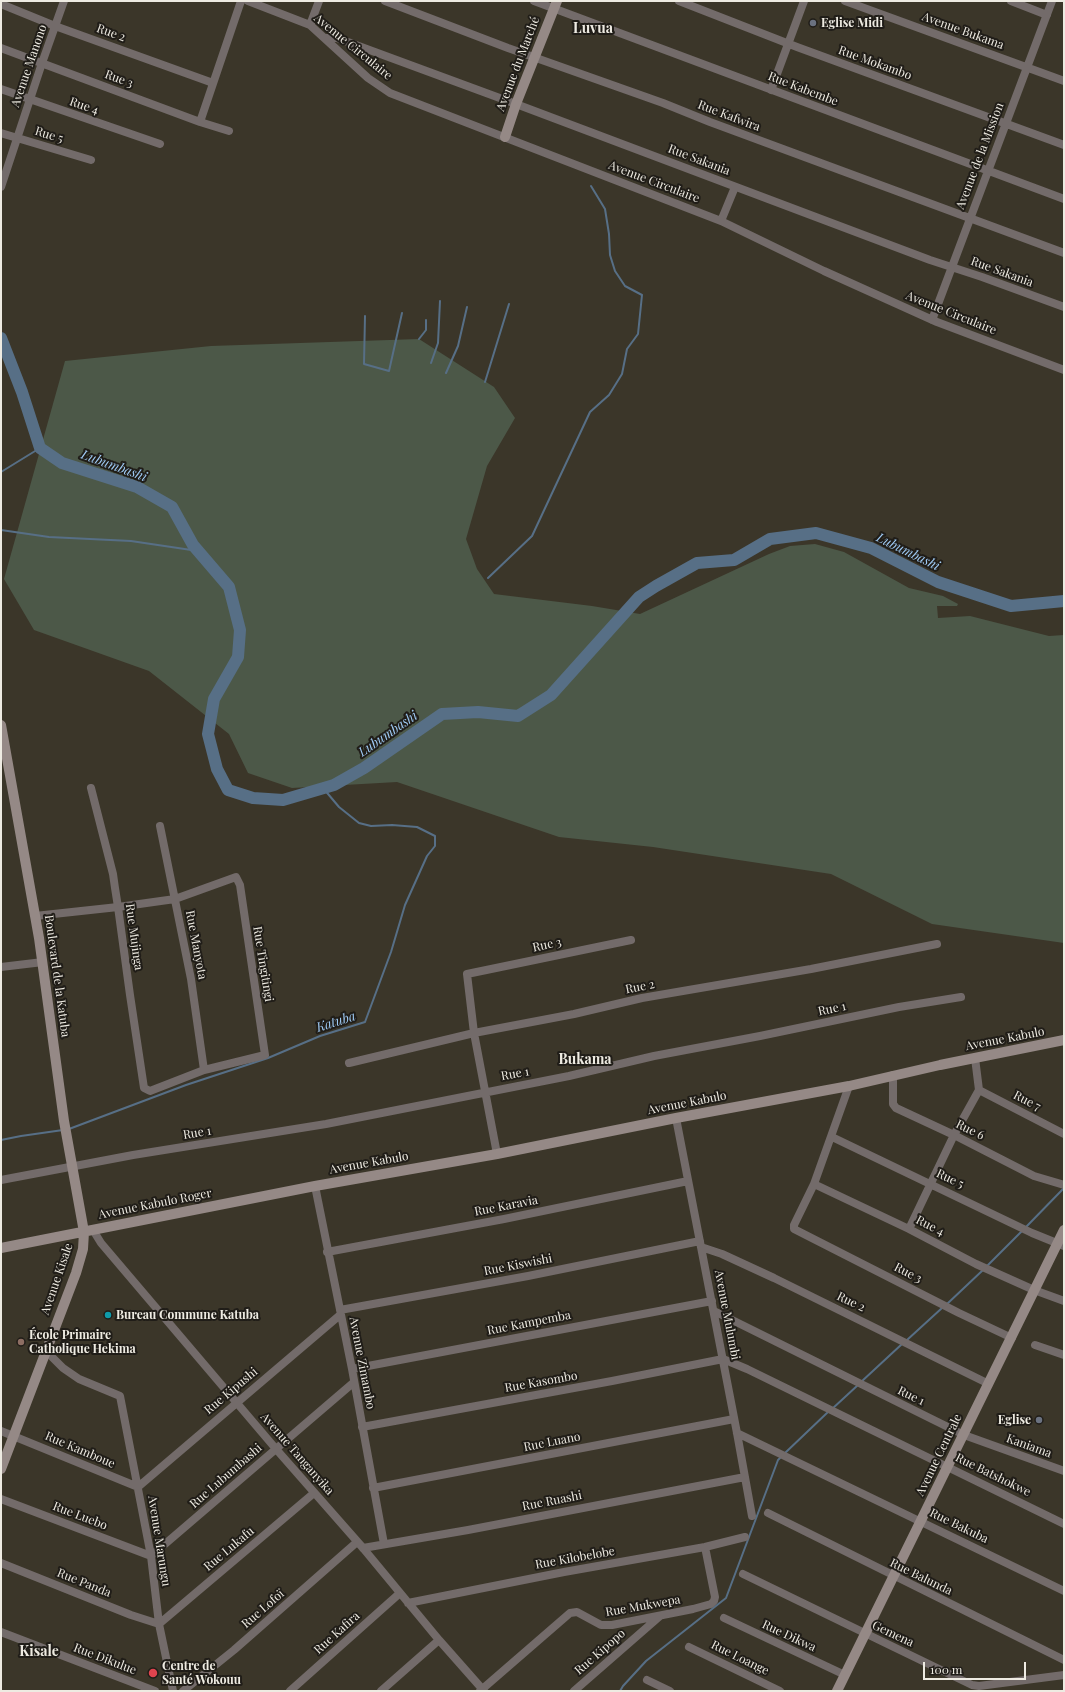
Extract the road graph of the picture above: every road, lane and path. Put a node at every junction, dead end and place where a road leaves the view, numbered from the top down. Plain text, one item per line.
1 (64, 1) edge
2 (241, 1) edge
3 (248, 1) edge
4 (319, 1) edge
5 (385, 1) edge
6 (534, 1) edge
7 (679, 1) edge
8 (804, 1) edge
9 (845, 1) edge
10 (1011, 1) edge
11 (1052, 1) edge
12 (1, 4) edge
13 (555, 5) edge
14 (1047, 15) junction
15 (310, 25) junction
16 (55, 26) junction
17 (325, 38) junction
18 (789, 43) junction
19 (1, 48) edge
20 (534, 57) junction
21 (42, 63) junction
22 (1027, 68) junction
23 (1064, 81) edge
24 (213, 83) junction
25 (1, 89) edge
26 (771, 90) junction
27 (30, 100) junction
28 (516, 104) junction
29 (200, 122) junction
30 (1005, 123) junction
31 (228, 131) dead end
32 (1, 132) edge
33 (505, 137) junction
34 (18, 138) junction
35 (160, 144) dead end
36 (1064, 144) edge
37 (90, 160) dead end
38 (988, 170) junction
39 (735, 187) junction
40 (1, 188) edge
41 (1064, 199) edge
42 (970, 218) junction
43 (721, 221) junction
44 (1064, 253) edge
45 (951, 267) junction
46 (1064, 307) edge
47 (932, 320) junction
48 (1064, 370) edge
49 (1, 725) edge
50 (2, 737) edge
51 (90, 788) dead end
52 (160, 826) dead end
53 (175, 899) junction
54 (118, 907) junction
55 (35, 916) junction
56 (631, 940) dead end
57 (937, 944) dead end
58 (42, 962) junction
59 (1, 968) edge
60 (961, 997) dead end
61 (474, 1033) junction
62 (1064, 1040) edge
63 (975, 1058) junction
64 (349, 1063) dead end
65 (204, 1070) junction
66 (893, 1075) junction
67 (849, 1086) junction
68 (979, 1090) junction
69 (485, 1092) junction
70 (676, 1118) junction
71 (1064, 1134) edge
72 (954, 1135) junction
73 (832, 1137) junction
74 (497, 1154) junction
75 (72, 1166) junction
76 (1, 1180) edge
77 (688, 1181) junction
78 (814, 1184) junction
79 (931, 1184) junction
80 (1064, 1185) edge
81 (315, 1186) junction
82 (909, 1229) junction
83 (1064, 1230) edge
84 (89, 1231) junction
85 (701, 1244) junction
86 (1061, 1245) edge
87 (1, 1248) edge
88 (327, 1252) junction
89 (1034, 1290) junction
90 (712, 1301) junction
91 (1064, 1301) edge
92 (714, 1311) junction
93 (340, 1313) junction
94 (1012, 1338) junction
95 (1035, 1345) dead end
96 (46, 1350) junction
97 (1064, 1355) edge
98 (723, 1359) junction
99 (352, 1369) junction
100 (353, 1383) junction
101 (989, 1384) junction
102 (237, 1402) junction
103 (734, 1420) junction
104 (362, 1427) junction
105 (1, 1431) edge
106 (737, 1433) junction
107 (14, 1435) junction
108 (964, 1435) junction
109 (276, 1449) junction
110 (948, 1467) junction
111 (1, 1469) edge
112 (1064, 1471) edge
113 (745, 1477) junction
114 (138, 1487) junction
115 (373, 1488) junction
116 (314, 1493) junction
117 (1, 1499) edge
118 (768, 1513) dead end
119 (752, 1516) dead end
120 (921, 1520) junction
121 (1064, 1524) edge
122 (745, 1536) dead end
123 (384, 1544) junction
124 (360, 1545) junction
125 (705, 1547) junction
126 (151, 1556) junction
127 (1, 1563) edge
128 (743, 1574) dead end
129 (894, 1577) junction
130 (1064, 1591) edge
131 (400, 1593) junction
132 (408, 1603) junction
133 (661, 1615) junction
134 (724, 1618) dead end
135 (159, 1624) junction
136 (1, 1632) edge
137 (865, 1634) junction
138 (439, 1640) junction
139 (689, 1647) dead end
140 (1064, 1660) edge
141 (845, 1675) junction
142 (1064, 1675) edge
143 (647, 1680) dead end
144 (482, 1690) edge
145 (155, 1691) edge
146 (173, 1691) edge
147 (183, 1691) edge
148 (290, 1691) edge
149 (380, 1691) edge
150 (574, 1691) edge
151 (670, 1691) edge
152 (780, 1691) edge
153 (837, 1691) edge

1 - 16 street, Avenue Manono
2 - 24 street
3 - 15 street, Avenue Circulaire
4 - 15 street
5 - 20 street, Rue Kafwira
6 - 13 street, Rue Kabembe
7 - 18 street, Rue Mokambo
8 - 18 street
9 - 22 street, Avenue Bukama
10 - 14 street
11 - 14 street, Avenue de la Mission
12 - 16 street, Rue 2
13 - 20 street, Avenue du Marché
13 - 26 street, Rue Kabembe
14 - 22 street, Avenue de la Mission
15 - 17 street, Avenue Circulaire
16 - 21 street, Avenue Manono
16 - 24 street, Rue 2
17 - 28 street, Rue Sakania
17 - 33 street, Avenue Circulaire
18 - 26 street
18 - 30 street, Rue Mokambo
19 - 21 street, Rue 3
20 - 28 street, Avenue du Marché
20 - 42 street, Rue Kafwira
21 - 27 street, Avenue Manono
21 - 29 street, Rue 3
22 - 23 street, Avenue Bukama
22 - 30 street, Avenue de la Mission
24 - 29 street
25 - 27 street, Rue 4
26 - 38 street, Rue Kabembe
27 - 34 street, Avenue Manono
27 - 35 street, Rue 4
28 - 33 street, Avenue du Marché
28 - 39 street, Rue Sakania
29 - 31 street, Rue 3
30 - 36 street, Rue Mokambo
30 - 38 street, Avenue de la Mission
32 - 34 street, Rue 5
33 - 43 street, Avenue Circulaire
34 - 37 street, Rue 5
34 - 40 street, Avenue Manono
38 - 41 street, Rue Kabembe
38 - 42 street, Avenue de la Mission
39 - 43 street
39 - 45 street, Rue Sakania
42 - 44 street, Rue Kafwira
42 - 45 street, Avenue de la Mission
43 - 47 street, Avenue Circulaire
45 - 46 street, Rue Sakania
45 - 47 street, Avenue de la Mission
47 - 48 street, Avenue Circulaire
49 - 50 street, Boulevard de la Katuba
50 - 55 street, Boulevard de la Katuba
51 - 54 street, Rue Mujinga
52 - 53 street, Rue Manyota
53 - 54 street
53 - 65 street, Rue Manyota
53 - 65 street, Rue Tingitingi
54 - 55 street
54 - 65 street, Rue Mujinga
55 - 58 street, Boulevard de la Katuba
56 - 61 street, Rue 3
57 - 61 street, Rue 2
58 - 59 street
58 - 75 street, Boulevard de la Katuba
60 - 69 street, Rue 1
61 - 64 street, Rue 2
61 - 69 street
62 - 63 street, Avenue Kabulo
63 - 66 street, Avenue Kabulo
63 - 68 street
66 - 67 street, Avenue Kabulo
66 - 72 street, Rue 6
67 - 70 street, Avenue Kabulo
67 - 73 street
68 - 71 street, Rue 7
68 - 72 street
69 - 74 street
69 - 75 street, Rue 1
70 - 74 street, Avenue Kabulo
70 - 77 street, Avenue Mulumbi
72 - 79 street
72 - 80 street, Rue 6
73 - 78 street
73 - 79 street, Rue 5
74 - 81 street, Avenue Kabulo
75 - 76 street, Rue 1
75 - 84 street, Boulevard de la Katuba
77 - 85 street, Avenue Mulumbi
77 - 88 street, Rue Karavia
78 - 82 street, Rue 4
78 - 94 street, Rue 3
79 - 82 street
79 - 86 street, Rue 5
81 - 84 street, Avenue Kabulo Roger
81 - 88 street, Avenue Zimambo
82 - 89 street, Rue 4
83 - 86 street, Avenue Centrale
84 - 87 street, Avenue Kabulo Roger
84 - 96 street, Avenue Kisale
84 - 102 street, Avenue Tanganyika
85 - 90 street, Avenue Mulumbi
85 - 93 street, Rue Kiswishi
85 - 101 street, Rue 2
86 - 89 street, Avenue Centrale
88 - 93 street, Avenue Zimambo
89 - 91 street, Rue 4
89 - 94 street, Avenue Centrale
90 - 92 street, Avenue Mulumbi
90 - 99 street, Rue Kampemba
92 - 98 street, Avenue Mulumbi
92 - 108 street, Rue 1
93 - 99 street, Avenue Zimambo
93 - 102 street, Rue Kipushi
94 - 101 street, Avenue Centrale
95 - 97 street
96 - 107 street, Avenue Kisale
96 - 114 street, Avenue Marungu
98 - 103 street, Avenue Mulumbi
98 - 104 street, Rue Kasombo
98 - 110 street, Rue Batshokwe
99 - 100 street, Avenue Zimambo
100 - 104 street, Avenue Zimambo
100 - 109 street, Rue Lubumbashi
101 - 108 street, Avenue Centrale
102 - 109 street, Avenue Tanganyika
102 - 114 street, Rue Kipushi
103 - 106 street, Avenue Mulumbi
103 - 115 street, Rue Luano
104 - 115 street, Avenue Zimambo
105 - 107 street, Rue Kamboue
106 - 113 street, Avenue Mulumbi
106 - 120 street, Rue Bakuba
107 - 111 street, Avenue Kisale
107 - 114 street, Rue Kamboue
108 - 110 street, Avenue Centrale
108 - 112 street, Kaniama
109 - 116 street, Avenue Tanganyika
109 - 126 street, Rue Lubumbashi
110 - 120 street, Avenue Centrale
110 - 121 street, Rue Batshokwe
113 - 119 street, Avenue Mulumbi
113 - 123 street, Rue Ruashi
114 - 126 street, Avenue Marungu
115 - 123 street, Avenue Zimambo
116 - 124 street, Avenue Tanganyika
116 - 135 street, Rue Lukafu
117 - 126 street, Rue Luebo
118 - 129 street, Rue Balunda
120 - 129 street, Avenue Centrale
120 - 130 street, Rue Bakuba
122 - 125 street, Rue Kilobelobe
123 - 124 street, Rue Ruashi
124 - 131 street, Avenue Tanganyika
124 - 147 street, Rue Lofoï
125 - 132 street, Rue Kilobelobe
125 - 133 street, Rue Mukwepa
126 - 135 street, Avenue Marungu
127 - 135 street, Rue Panda
128 - 137 street, Gemena
129 - 137 street, Avenue Centrale
129 - 140 street, Rue Balunda
131 - 132 street, Avenue Tanganyika
131 - 148 street, Rue Kafira
132 - 138 street, Avenue Tanganyika
133 - 144 street, Rue Mukwepa
133 - 150 street, Rue Kipopo
134 - 141 street, Rue Dikwa
135 - 146 street, Avenue Marungu
136 - 145 street, Rue Dikulue
137 - 141 street, Avenue Centrale
137 - 142 street, Gemena
138 - 144 street, Avenue Tanganyika
138 - 149 street
139 - 152 street, Rue Loange
141 - 153 street, Avenue Centrale
143 - 151 street

